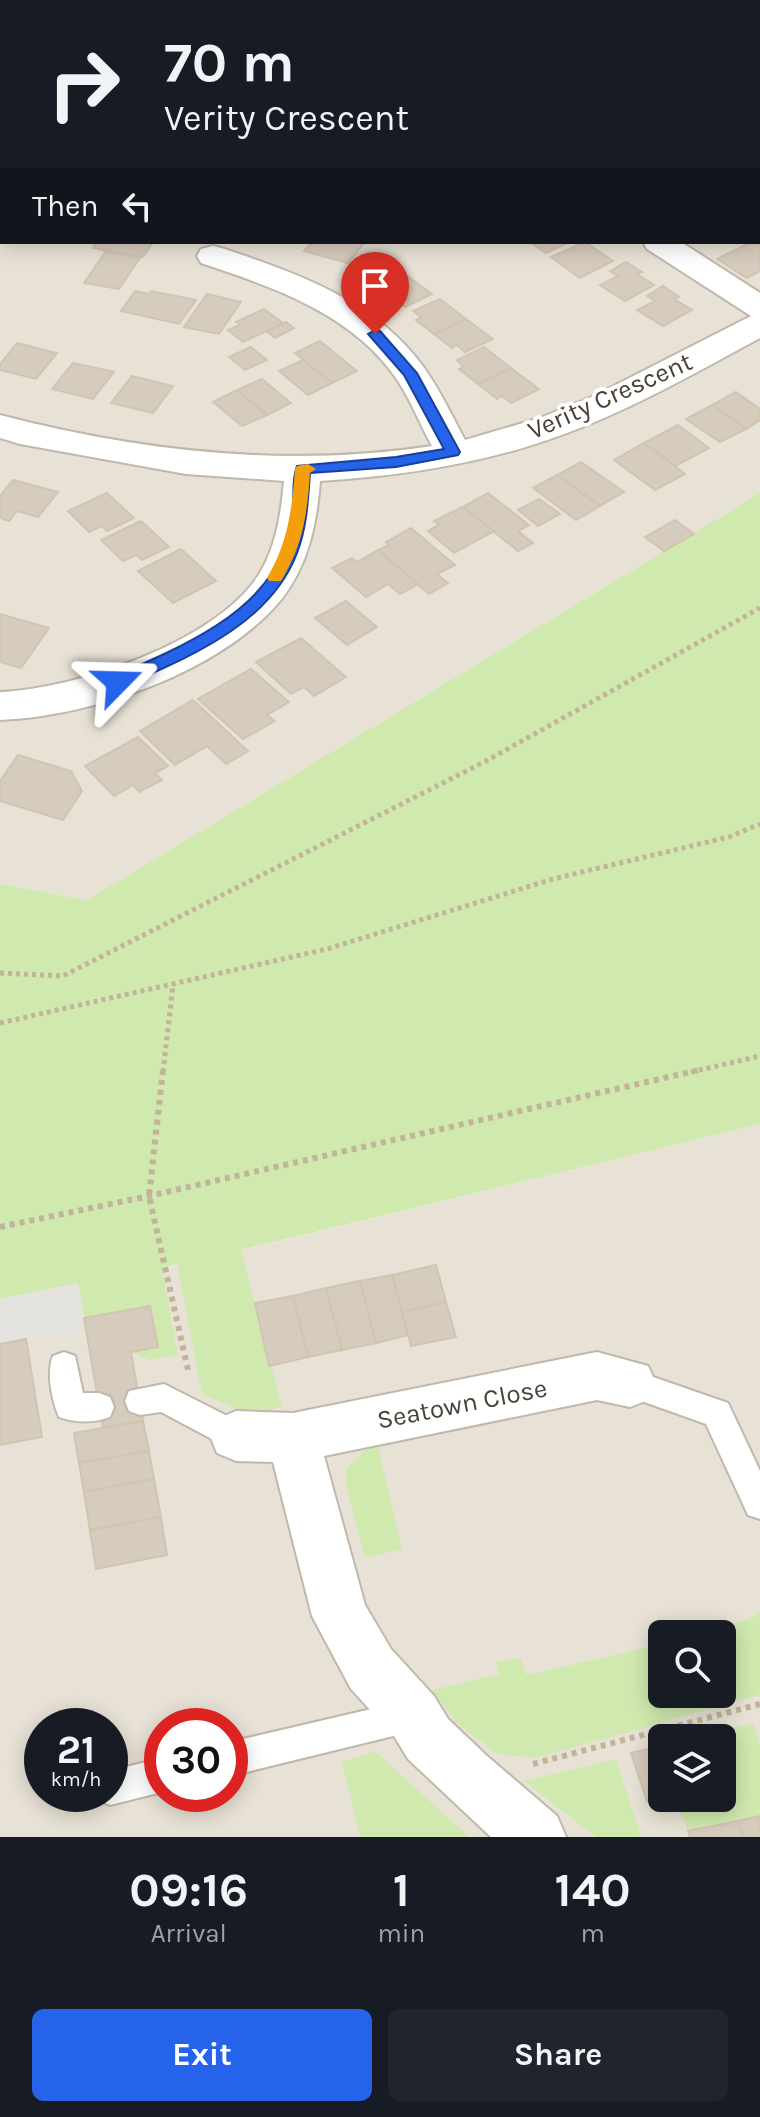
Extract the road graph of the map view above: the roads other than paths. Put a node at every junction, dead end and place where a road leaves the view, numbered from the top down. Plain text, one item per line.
1 (662, 244) edge
2 (213, 256) dead end
3 (760, 308) edge
4 (760, 324) edge
5 (0, 426) edge
6 (453, 452) junction
7 (303, 469) junction
8 (0, 706) edge
9 (64, 1366) dead end
10 (630, 1383) joint
11 (140, 1401) dead end
12 (99, 1407) dead end
13 (218, 1427) joint
14 (293, 1438) junction
15 (759, 1504) edge
16 (414, 1716) junction
17 (248, 1755) edge
18 (536, 1837) edge

1 - 3 street
2 - 6 street
4 - 6 street, Verity Crescent
5 - 7 street, Verity Crescent
6 - 7 street, Verity Crescent
7 - 8 street
9 - 12 lane
10 - 14 street, Seatown Close
10 - 15 lane
11 - 13 lane
13 - 14 street, Seatown Close
14 - 16 street
16 - 17 lane
16 - 18 street

